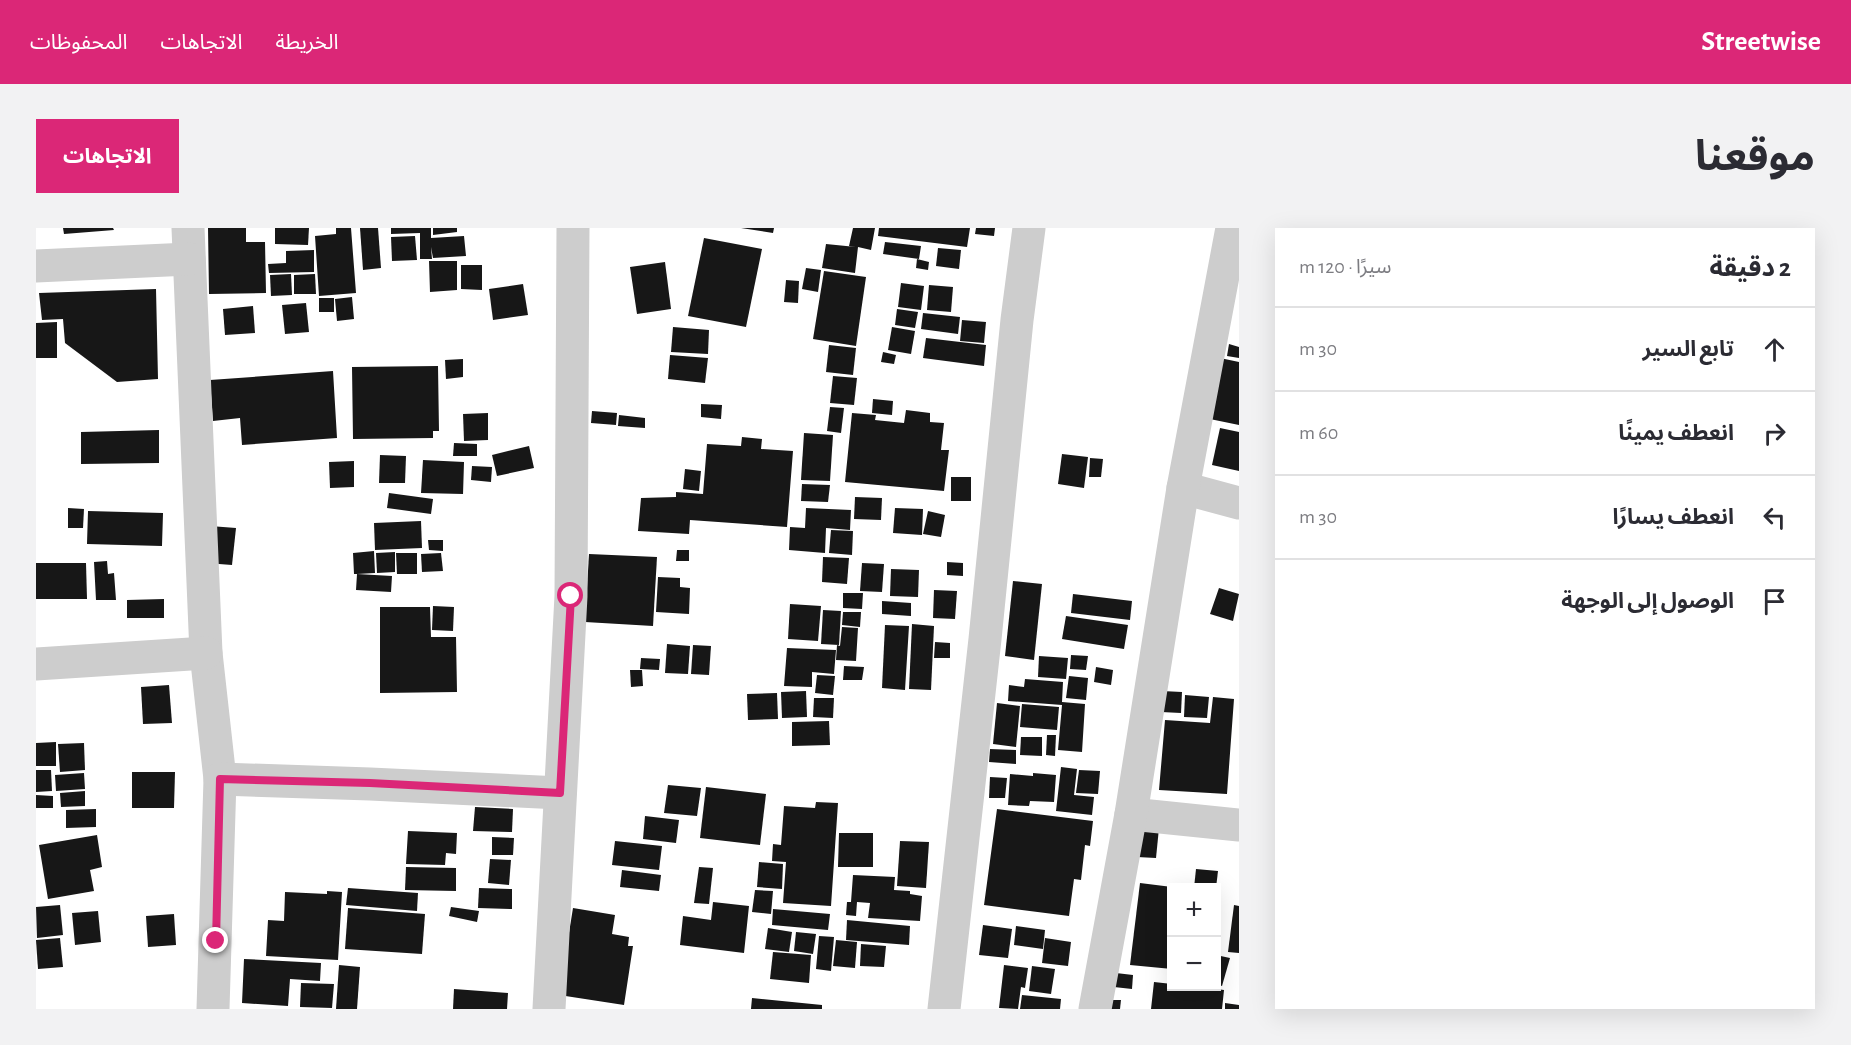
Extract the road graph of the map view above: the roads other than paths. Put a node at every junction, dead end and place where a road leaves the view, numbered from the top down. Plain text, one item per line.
1 (573, 228) edge
2 (1029, 228) edge
3 (1232, 228) edge
4 (189, 243) edge
5 (36, 266) edge
6 (1183, 488) junction
7 (1239, 503) edge
8 (207, 653) junction
9 (36, 664) edge
10 (220, 779) junction
11 (560, 793) junction
12 (1131, 814) junction
13 (1239, 825) edge
14 (213, 1009) edge
15 (549, 1009) edge
16 (944, 1009) edge
17 (1095, 1009) edge

1 - 11 street
2 - 16 street
3 - 6 street
4 - 5 street
4 - 8 street
6 - 7 street
6 - 12 street
8 - 9 street
8 - 10 street
10 - 11 street
10 - 14 street
11 - 15 street
12 - 13 street
12 - 17 street

